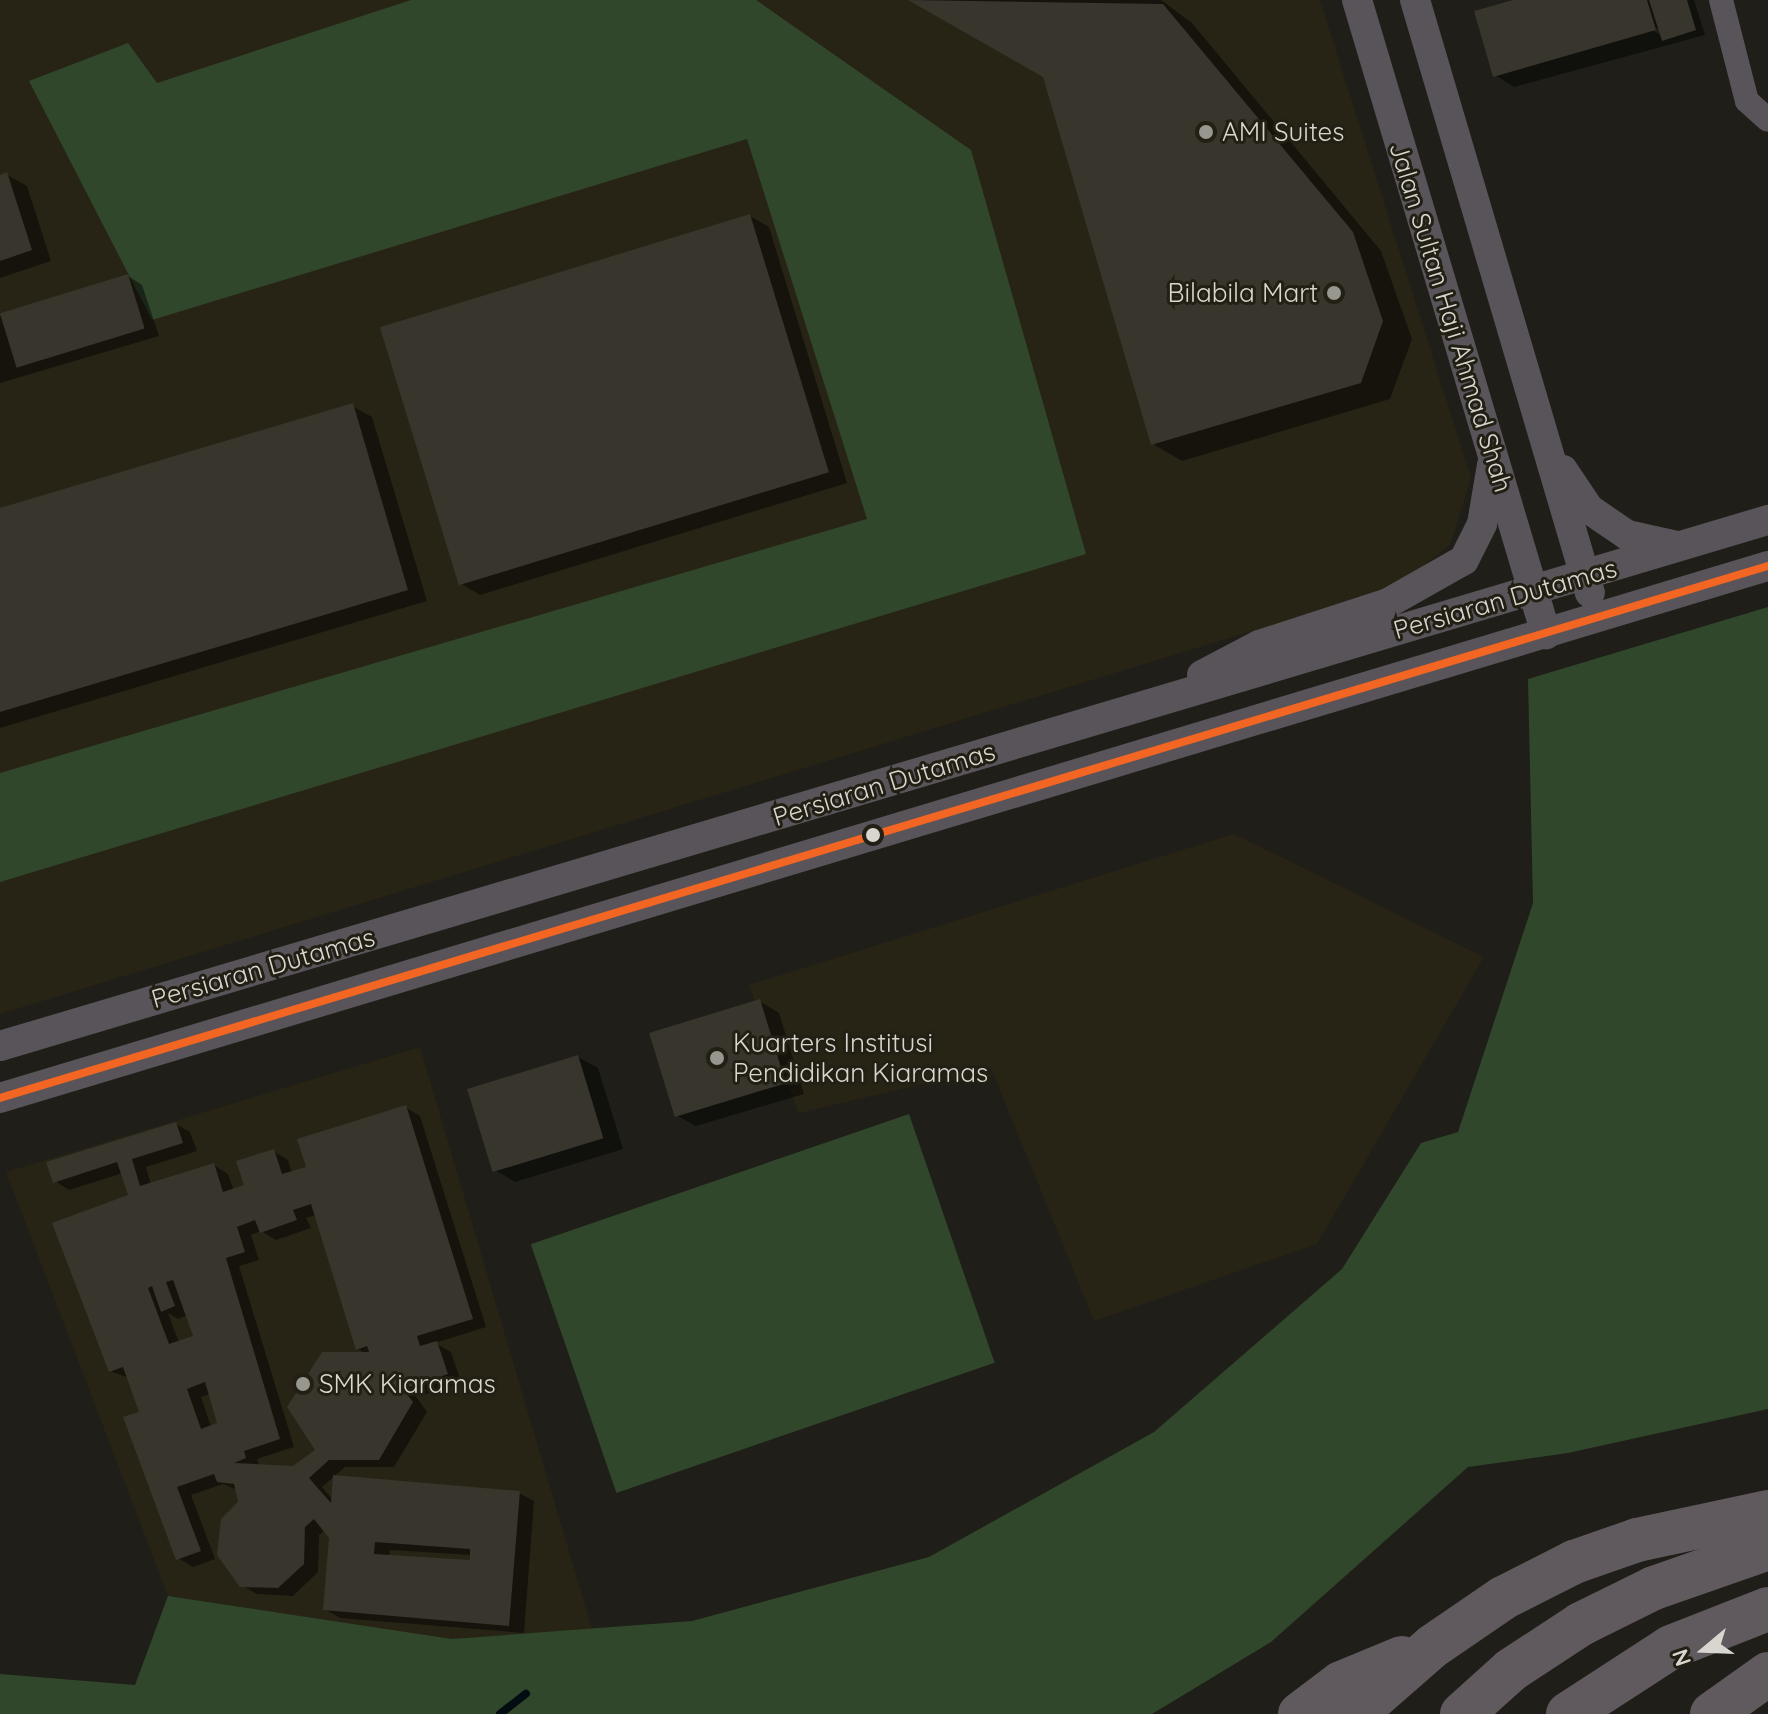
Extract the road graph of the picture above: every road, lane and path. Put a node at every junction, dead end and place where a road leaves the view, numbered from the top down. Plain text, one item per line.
1 (1357, 0) edge
2 (1415, 0) edge
3 (1721, 0) edge
4 (1768, 120) edge
5 (1546, 445) junction
6 (1493, 459) junction
7 (1768, 520) edge
8 (1681, 547) junction
9 (1768, 566) edge
10 (1585, 575) junction
11 (1533, 591) junction
12 (1597, 619) junction
13 (1546, 634) junction
14 (1140, 708) junction
15 (0, 1046) edge
16 (0, 1098) edge
17 (1768, 1483) edge
18 (1768, 1512) edge
19 (1696, 1527) junction
20 (1768, 1548) edge
21 (1768, 1609) edge
22 (1433, 1646) junction
23 (1768, 1674) edge
24 (1300, 1714) edge
25 (1355, 1714) edge
26 (1462, 1714) edge
27 (1568, 1714) edge
28 (1712, 1714) edge

1 - 6 street, Jalan Sultan Haji Ahmad Shah
2 - 5 street, Jalan Sultan Haji Ahmad Shah
3 - 4 street
5 - 8 street
5 - 10 street, Jalan Sultan Haji Ahmad Shah
6 - 11 street, Jalan Sultan Haji Ahmad Shah
6 - 14 street
7 - 8 street, Persiaran Dutamas
8 - 10 street, Persiaran Dutamas
9 - 12 street, Persiaran Dutamas
10 - 11 street, Persiaran Dutamas
10 - 12 street, Jalan Sultan Haji Ahmad Shah
11 - 13 street, Jalan Sultan Haji Ahmad Shah
11 - 14 street, Persiaran Dutamas
12 - 13 street, Persiaran Dutamas
13 - 16 street, Persiaran Dutamas
14 - 15 street, Persiaran Dutamas
17 - 19 highway
18 - 19 highway
19 - 22 highway
20 - 26 highway
21 - 27 highway
22 - 24 highway
22 - 25 highway
23 - 28 highway

